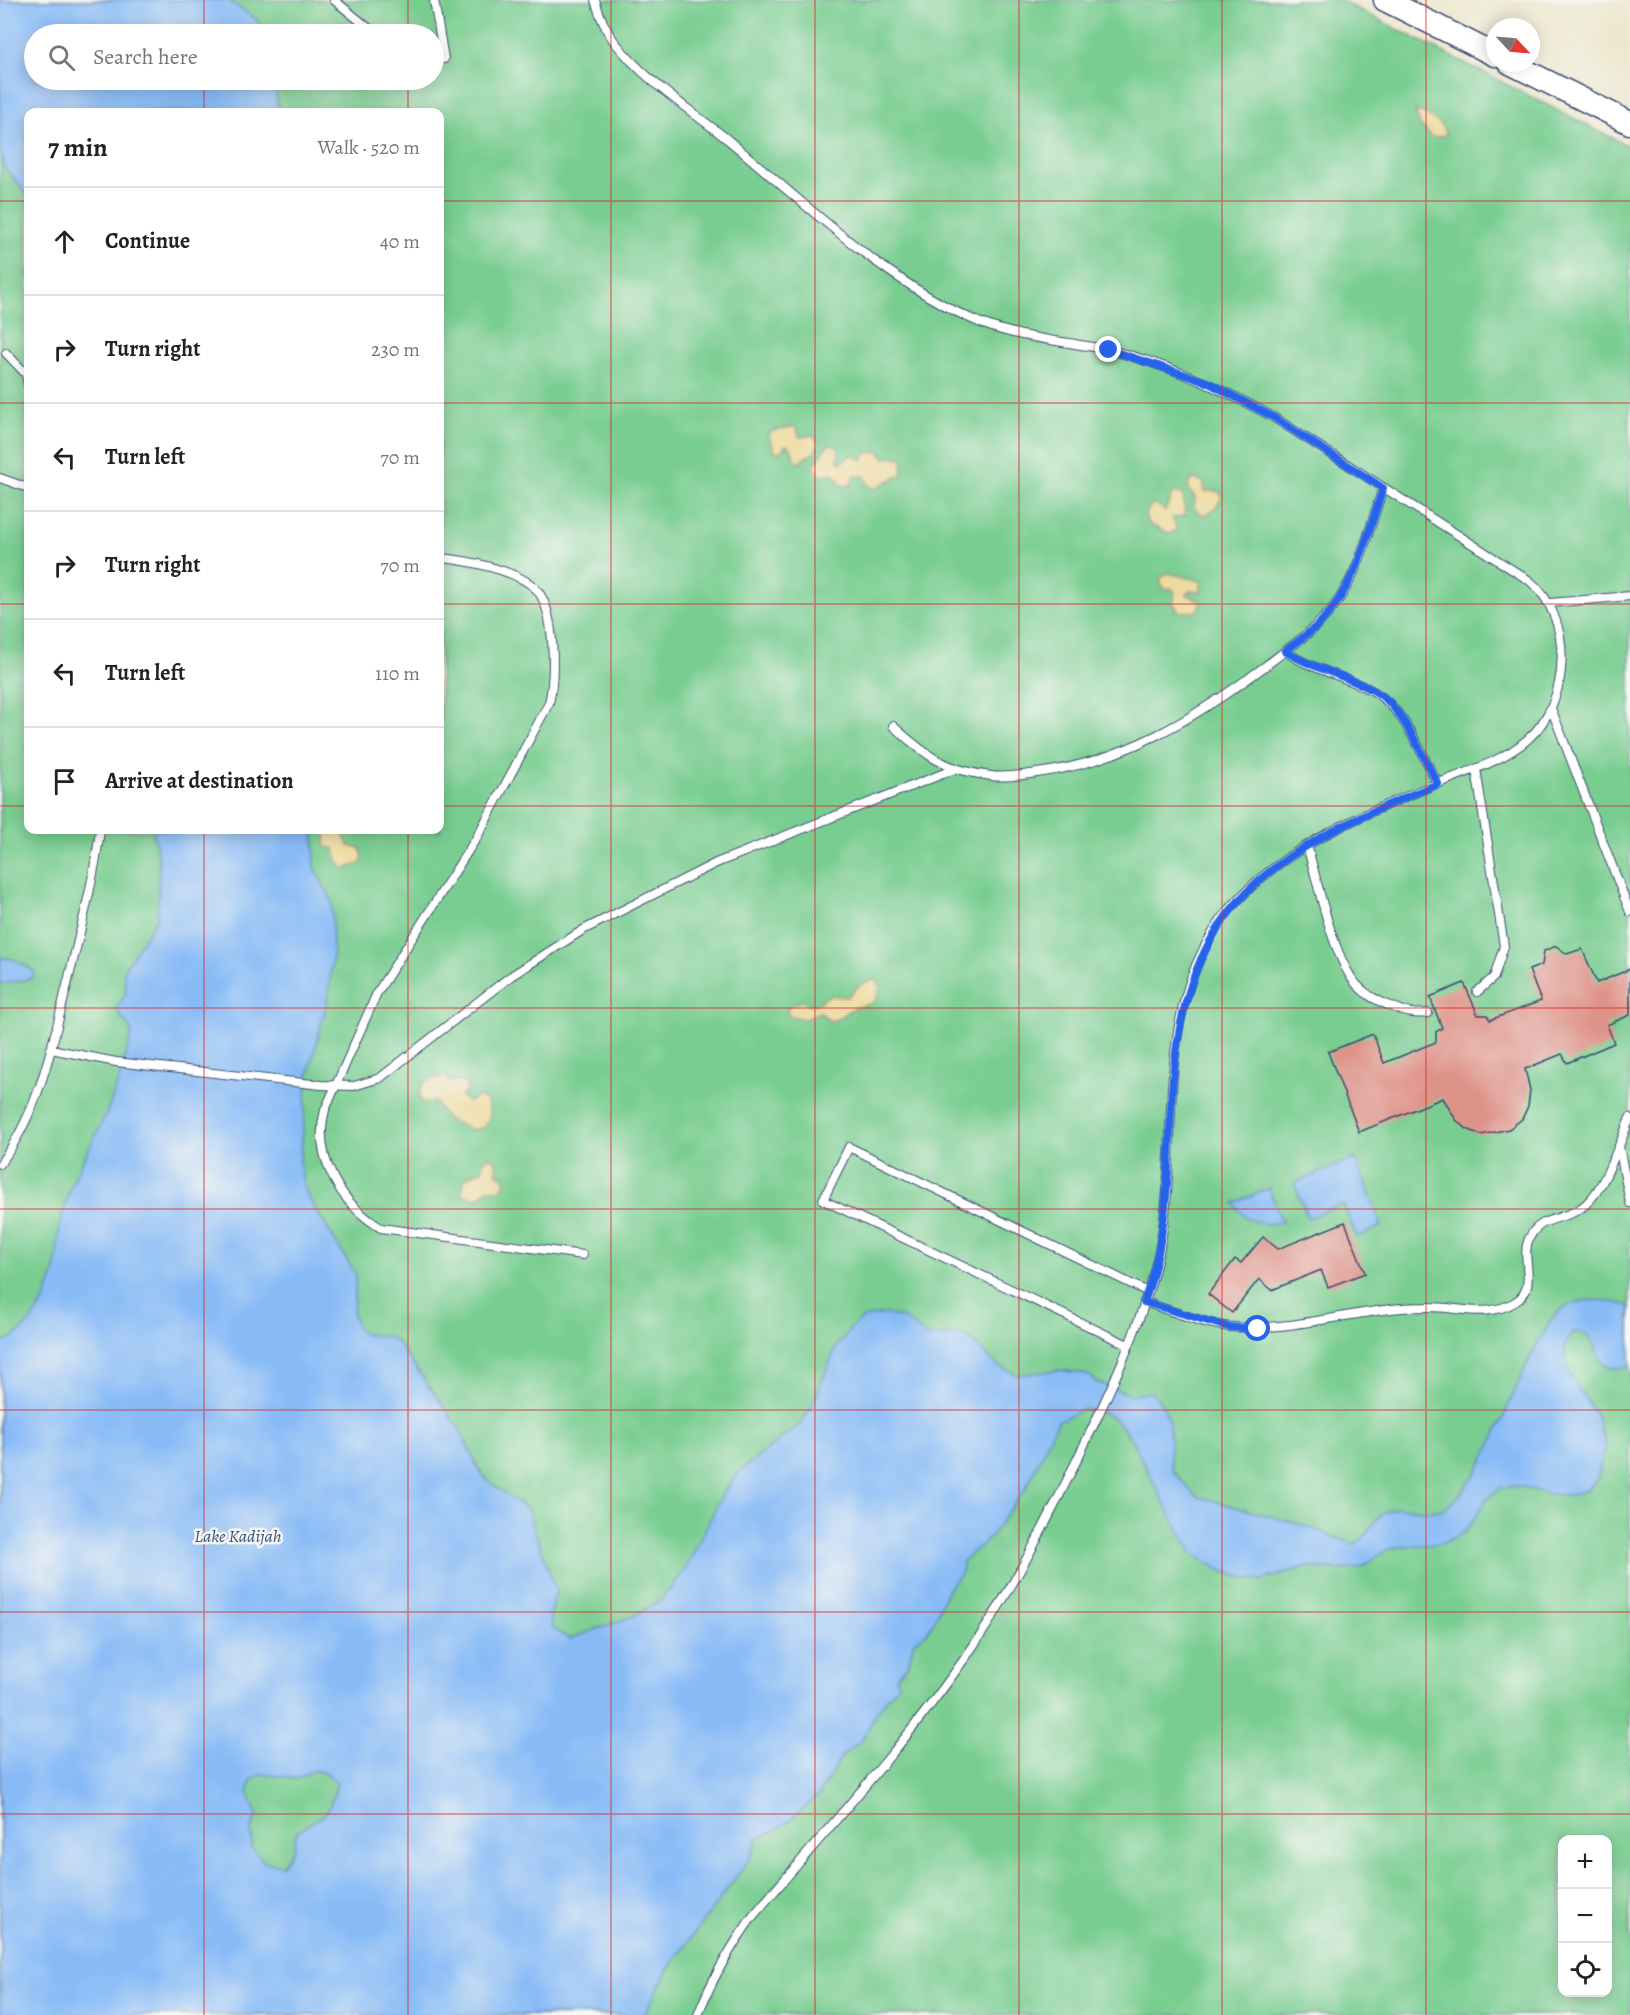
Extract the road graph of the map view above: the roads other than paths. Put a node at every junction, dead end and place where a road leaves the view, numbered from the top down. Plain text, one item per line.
1 (334, 0) edge
2 (434, 0) edge
3 (595, 0) edge
4 (1384, 0) edge
5 (364, 24) edge
6 (438, 24) edge
7 (1486, 51) edge
8 (1528, 72) edge
9 (1630, 123) edge
10 (6, 353) dead end
11 (24, 372) edge
12 (0, 478) edge
13 (24, 487) edge
14 (1383, 488) junction
15 (444, 558) edge
16 (1630, 596) edge
17 (1550, 603) junction
18 (1285, 651) junction
19 (1551, 708) junction
20 (893, 726) dead end
21 (955, 769) junction
22 (1476, 769) junction
23 (1438, 784) junction
24 (99, 834) edge
25 (1307, 846) junction
26 (1630, 912) edge
27 (1477, 992) dead end
28 (1428, 1013) dead end
29 (51, 1049) junction
30 (336, 1084) junction
31 (1630, 1118) edge
32 (1618, 1146) junction
33 (0, 1164) edge
34 (1630, 1203) edge
35 (584, 1255) dead end
36 (1148, 1292) junction
37 (1144, 1302) junction
38 (1128, 1345) junction
39 (698, 2015) edge

1 - 5 lane
2 - 6 lane
3 - 14 lane
4 - 7 main road
8 - 9 main road
10 - 11 lane
12 - 13 lane
14 - 17 lane
14 - 18 lane
15 - 30 lane
16 - 17 lane
17 - 19 lane
18 - 21 lane
18 - 23 lane
19 - 22 lane
19 - 26 lane
20 - 21 lane
21 - 30 lane
22 - 23 lane
22 - 27 lane
23 - 25 lane
24 - 29 lane
25 - 28 lane
25 - 36 lane
29 - 30 lane
29 - 33 lane
30 - 35 lane
31 - 32 lane
32 - 34 lane
32 - 37 lane
36 - 37 lane
36 - 38 lane
37 - 38 lane
38 - 39 lane

